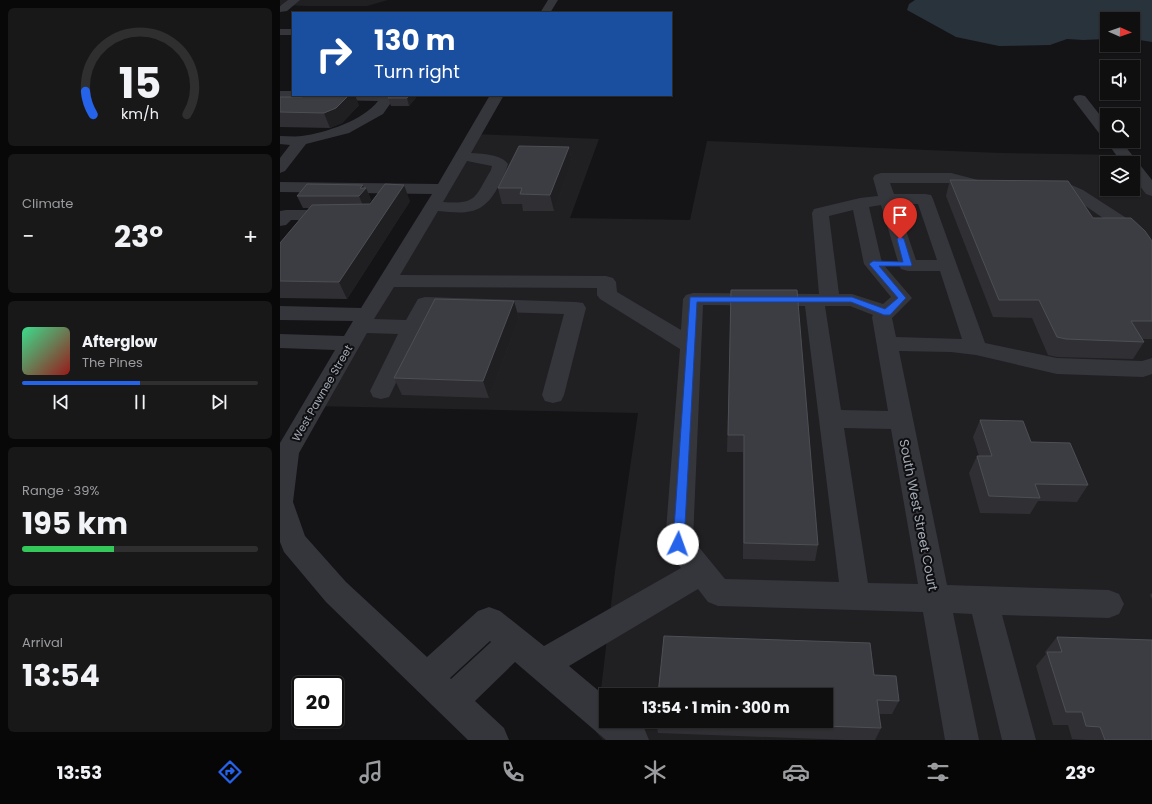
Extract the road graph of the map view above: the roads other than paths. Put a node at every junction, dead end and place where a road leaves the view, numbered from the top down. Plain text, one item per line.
1 (295, 0) edge
2 (553, 0) edge
3 (281, 10) edge
4 (546, 12) edge
5 (280, 32) edge
6 (292, 32) edge
7 (280, 42) edge
8 (292, 42) edge
9 (280, 95) edge
10 (292, 95) edge
11 (334, 96) edge
12 (496, 96) edge
13 (1080, 99) dead end
14 (1100, 125) edge
15 (280, 140) edge
16 (301, 141) junction
17 (1118, 148) edge
18 (462, 156) junction
19 (1125, 156) edge
20 (280, 168) edge
21 (1140, 176) edge
22 (1000, 186) edge
23 (280, 187) edge
24 (1030, 187) edge
25 (390, 189) junction
26 (1152, 191) edge
27 (438, 198) junction
28 (889, 199) junction
29 (299, 200) edge
30 (379, 203) edge
31 (860, 203) junction
32 (347, 215) edge
33 (283, 218) edge
34 (1152, 256) edge
35 (873, 264) junction
36 (908, 265) junction
37 (948, 266) junction
38 (387, 281) junction
39 (822, 300) junction
40 (895, 305) junction
41 (280, 313) edge
42 (412, 327) junction
43 (359, 328) junction
44 (280, 341) edge
45 (887, 344) junction
46 (690, 346) junction
47 (976, 348) junction
48 (1152, 366) edge
49 (381, 391) dead end
50 (553, 395) dead end
51 (830, 419) junction
52 (901, 420) junction
53 (700, 572) junction
54 (855, 596) junction
55 (935, 599) junction
56 (984, 600) junction
57 (1109, 604) dead end
58 (514, 641) junction
59 (542, 664) junction
60 (427, 678) junction
61 (452, 701) junction
62 (599, 712) edge
63 (618, 728) edge
64 (492, 740) edge
65 (632, 740) edge
66 (962, 740) edge
67 (1019, 740) edge

1 - 3 street
2 - 4 street
5 - 6 street
7 - 8 street
9 - 10 street
11 - 16 street
12 - 18 street, West Pawnee Street
13 - 14 street
15 - 16 street
16 - 20 street
17 - 19 street
18 - 27 street, West Pawnee Street
18 - 27 street
21 - 26 street
22 - 28 street
23 - 25 street
24 - 34 street
25 - 27 street
25 - 30 street
27 - 38 street, West Pawnee Street
28 - 31 street
28 - 36 street
28 - 37 street
29 - 33 street
31 - 35 street
31 - 39 street
32 - 33 street
35 - 36 street
35 - 40 street
36 - 37 street
37 - 47 street
38 - 43 street, West Pawnee Street
38 - 46 street
39 - 40 street
39 - 46 street
39 - 51 street
40 - 45 street, South West Street Court
41 - 43 street
42 - 43 street
42 - 49 street
42 - 50 street
43 - 44 street
43 - 60 street, West Pawnee Street
45 - 47 street
45 - 52 street, South West Street Court
46 - 53 street
47 - 48 street
51 - 52 street
51 - 54 street
52 - 55 street, South West Street Court
53 - 54 street
53 - 59 street
54 - 55 street
55 - 56 street
55 - 66 street, South West Street Court
56 - 57 street
56 - 67 street
58 - 59 street
58 - 60 street
58 - 61 street
59 - 62 street
60 - 61 street, West Pawnee Street
61 - 64 street, West Pawnee Street
63 - 65 street

